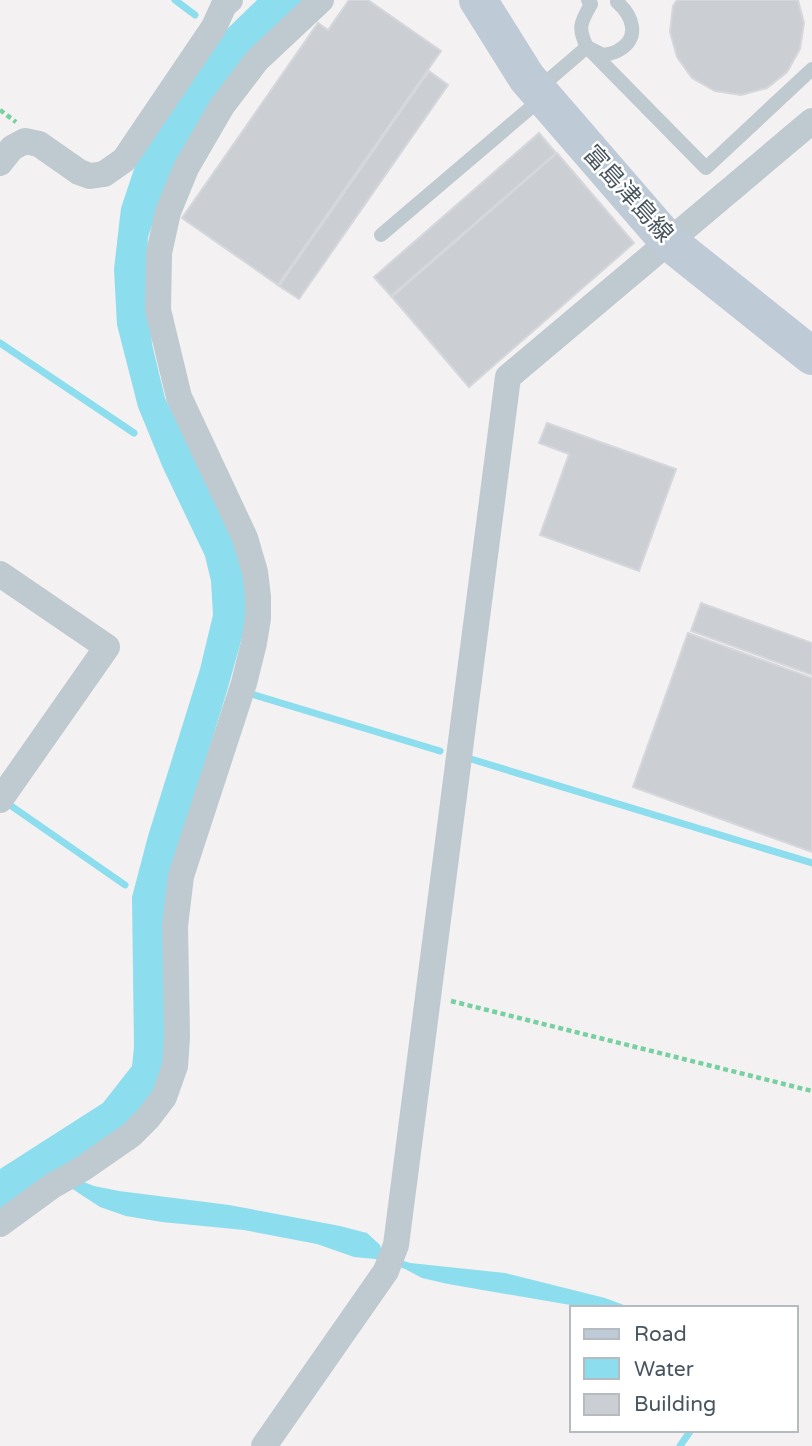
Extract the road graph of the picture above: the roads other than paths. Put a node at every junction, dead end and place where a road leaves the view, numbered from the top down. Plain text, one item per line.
1 (230, 0) edge
2 (321, 0) edge
3 (478, 0) edge
4 (593, 1) edge
5 (614, 1) edge
6 (587, 47) junction
7 (812, 69) edge
8 (540, 93) junction
9 (812, 121) edge
10 (0, 163) edge
11 (381, 235) dead end
12 (668, 241) junction
13 (812, 356) edge
14 (0, 574) edge
15 (0, 800) edge
16 (0, 1224) edge
17 (264, 1446) edge

1 - 10 street
2 - 16 street
3 - 8 main road, 富島津島線
4 - 6 lane
5 - 6 lane
6 - 7 lane
6 - 8 lane
8 - 11 lane
8 - 12 main road, 富島津島線
9 - 12 street
12 - 13 main road, 富島津島線
12 - 17 street
14 - 15 street

